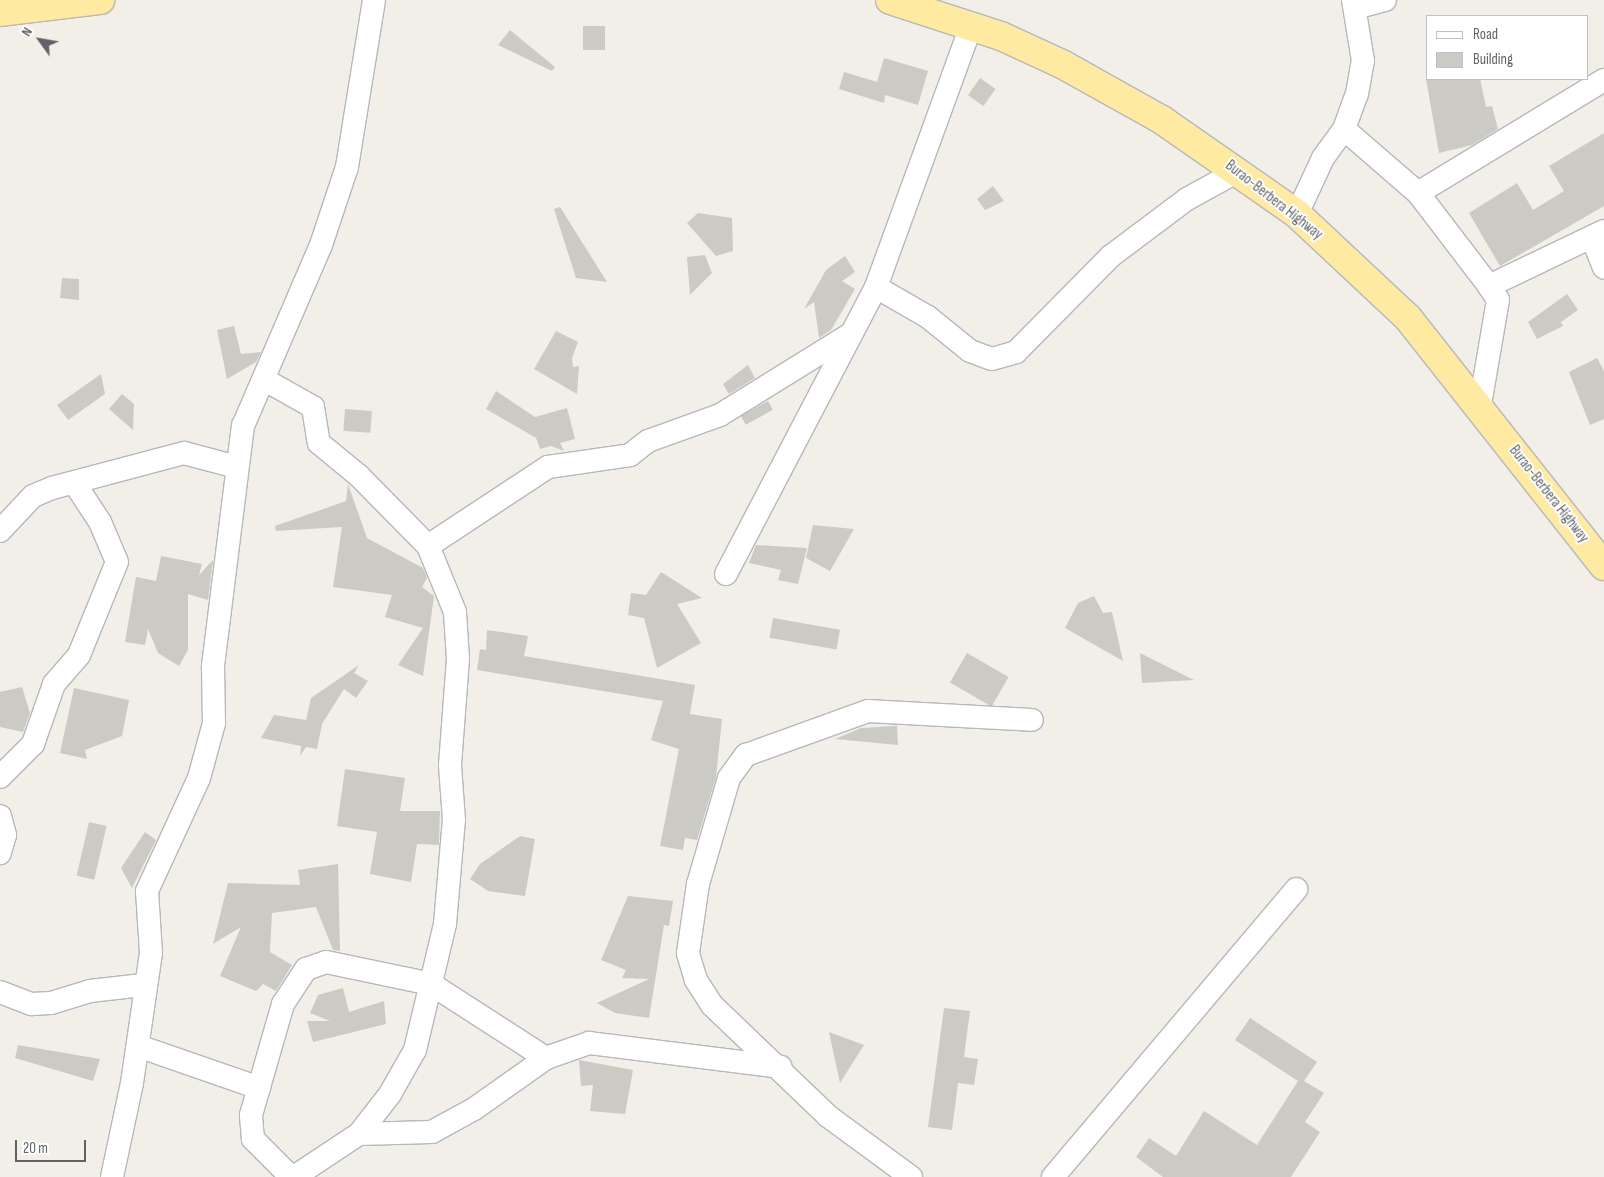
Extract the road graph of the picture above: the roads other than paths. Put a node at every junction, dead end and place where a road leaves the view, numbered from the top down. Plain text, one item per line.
1 (374, 0) edge
2 (890, 0) edge
3 (1385, 0) edge
4 (86, 1) edge
5 (1354, 4) edge
6 (923, 5) edge
7 (0, 12) edge
8 (971, 26) junction
9 (1604, 80) edge
10 (1344, 130) junction
11 (1238, 171) junction
12 (1418, 193) junction
13 (1297, 214) junction
14 (1598, 234) edge
15 (1604, 268) edge
16 (1489, 286) junction
17 (876, 287) junction
18 (852, 333) junction
19 (265, 380) junction
20 (1480, 406) junction
21 (237, 467) junction
22 (75, 484) junction
23 (0, 530) edge
24 (428, 546) junction
25 (1604, 566) edge
26 (726, 574) dead end
27 (1032, 720) dead end
28 (0, 777) edge
29 (0, 816) edge
30 (0, 853) edge
31 (1296, 889) dead end
32 (431, 984) junction
33 (143, 985) junction
34 (0, 992) edge
35 (138, 1046) junction
36 (546, 1058) junction
37 (782, 1067) junction
38 (259, 1088) junction
39 (359, 1134) junction
40 (112, 1177) edge
41 (293, 1177) edge
42 (911, 1177) edge
43 (1053, 1177) edge

1 - 19 street
2 - 6 highway, Burao-Berbera Highway
3 - 5 street
4 - 7 highway
5 - 10 street
6 - 8 highway, Burao-Berbera Highway
8 - 11 highway, Burao-Berbera Highway
8 - 17 street
9 - 12 street
10 - 12 street
10 - 13 street
11 - 13 highway, Burao-Berbera Highway
11 - 17 street
12 - 16 street
13 - 20 highway, Burao-Berbera Highway
14 - 15 street
14 - 16 street
16 - 20 street
17 - 18 street
18 - 24 street
18 - 26 street
19 - 21 street
19 - 24 street
20 - 25 highway, Burao-Berbera Highway
21 - 22 street
21 - 33 street
22 - 23 street
22 - 28 street
24 - 32 street
27 - 37 street
29 - 30 street
31 - 43 street
32 - 36 street
32 - 38 street
32 - 39 street
33 - 34 street
33 - 35 street
35 - 38 street
35 - 40 street
36 - 37 street
36 - 39 street
37 - 42 street
38 - 41 street
39 - 41 street

